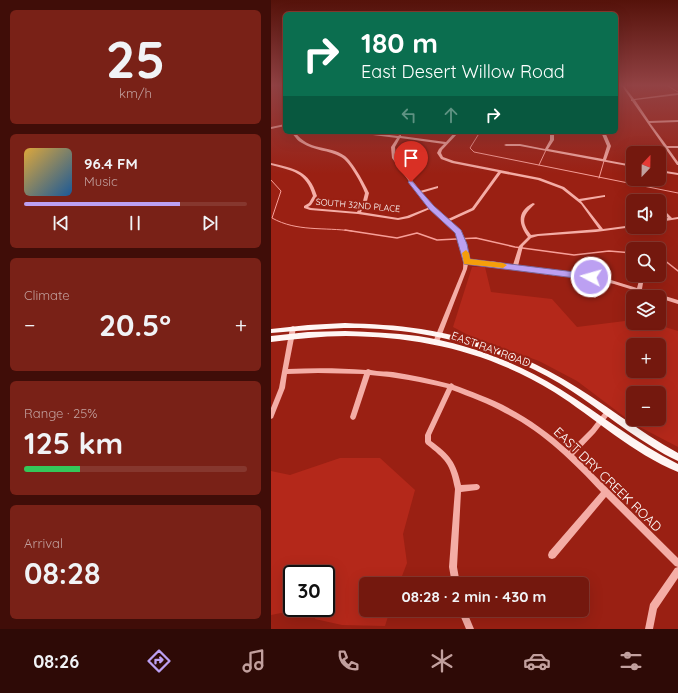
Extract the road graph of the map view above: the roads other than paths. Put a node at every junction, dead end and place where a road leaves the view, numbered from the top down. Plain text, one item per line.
1 (643, 115) edge
2 (678, 121) edge
3 (648, 122) junction
4 (283, 125) edge
5 (271, 128) edge
6 (294, 134) edge
7 (378, 134) edge
8 (455, 134) edge
9 (551, 134) edge
10 (604, 134) edge
11 (400, 136) junction
12 (447, 143) junction
13 (507, 145) dead end
14 (665, 146) edge
15 (666, 147) joint
16 (678, 147) edge
17 (546, 150) junction
18 (604, 161) junction
19 (271, 164) edge
20 (678, 164) edge
21 (626, 165) edge
22 (500, 172) junction
23 (666, 172) edge
24 (678, 174) edge
25 (437, 187) dead end
26 (419, 192) junction
27 (604, 196) dead end
28 (579, 200) junction
29 (533, 204) dead end
30 (432, 207) junction
31 (358, 213) junction
32 (666, 214) edge
33 (678, 218) edge
34 (671, 219) junction
35 (666, 220) edge
36 (447, 221) junction
37 (626, 227) edge
38 (602, 230) junction
39 (530, 238) junction
40 (467, 262) junction
41 (515, 268) junction
42 (598, 278) junction
43 (641, 282) edge
44 (639, 290) joint
45 (595, 296) dead end
46 (666, 298) edge
47 (678, 302) edge
48 (293, 328) junction
49 (271, 331) edge
50 (292, 336) junction
51 (437, 338) junction
52 (271, 339) edge
53 (368, 371) junction
54 (285, 372) junction
55 (451, 386) junction
56 (607, 413) junction
57 (271, 416) edge
58 (353, 417) dead end
59 (601, 421) junction
60 (569, 455) junction
61 (678, 457) edge
62 (678, 468) edge
63 (477, 487) dead end
64 (458, 488) junction
65 (606, 492) junction
66 (552, 555) dead end
67 (678, 563) edge
68 (678, 571) edge
69 (455, 577) edge
70 (465, 617) edge
71 (470, 629) edge
72 (649, 629) edge

1 - 3 street
2 - 3 street
3 - 14 street
4 - 5 street
6 - 31 street
7 - 11 street
8 - 12 street
9 - 17 street
10 - 18 street
11 - 12 street
11 - 26 street
12 - 22 street
13 - 17 street
15 - 16 street
15 - 20 street
17 - 18 street
18 - 21 street
19 - 31 street, SOUTH 32ND PLACE
22 - 28 street
22 - 36 street
23 - 24 street
25 - 26 street
26 - 30 street
27 - 28 street
28 - 38 street
29 - 39 street
30 - 31 street, SOUTH 32ND PLACE
30 - 36 street
32 - 34 street
33 - 34 street
34 - 35 street
36 - 40 street
37 - 38 street
38 - 39 street
39 - 41 street
40 - 41 street
40 - 51 street
41 - 42 street
42 - 44 street
42 - 45 street
43 - 44 street
46 - 47 street
48 - 49 main road, EAST RAY ROAD
48 - 50 street
48 - 51 main road, EAST RAY ROAD
50 - 51 main road, EAST RAY ROAD
50 - 52 main road, EAST RAY ROAD
50 - 54 street
51 - 56 main road, EAST RAY ROAD
51 - 59 main road, EAST RAY ROAD
53 - 54 street, EAST DRY CREEK ROAD
53 - 55 street, EAST DRY CREEK ROAD
53 - 58 street
54 - 57 street
55 - 60 street, EAST DRY CREEK ROAD
55 - 64 street
56 - 59 street
56 - 61 main road, EAST RAY ROAD
59 - 60 street
59 - 62 main road, EAST RAY ROAD
60 - 65 street, EAST DRY CREEK ROAD
63 - 64 street
64 - 69 street
65 - 66 street
65 - 67 street, EAST DRY CREEK ROAD
68 - 72 street
70 - 71 street

